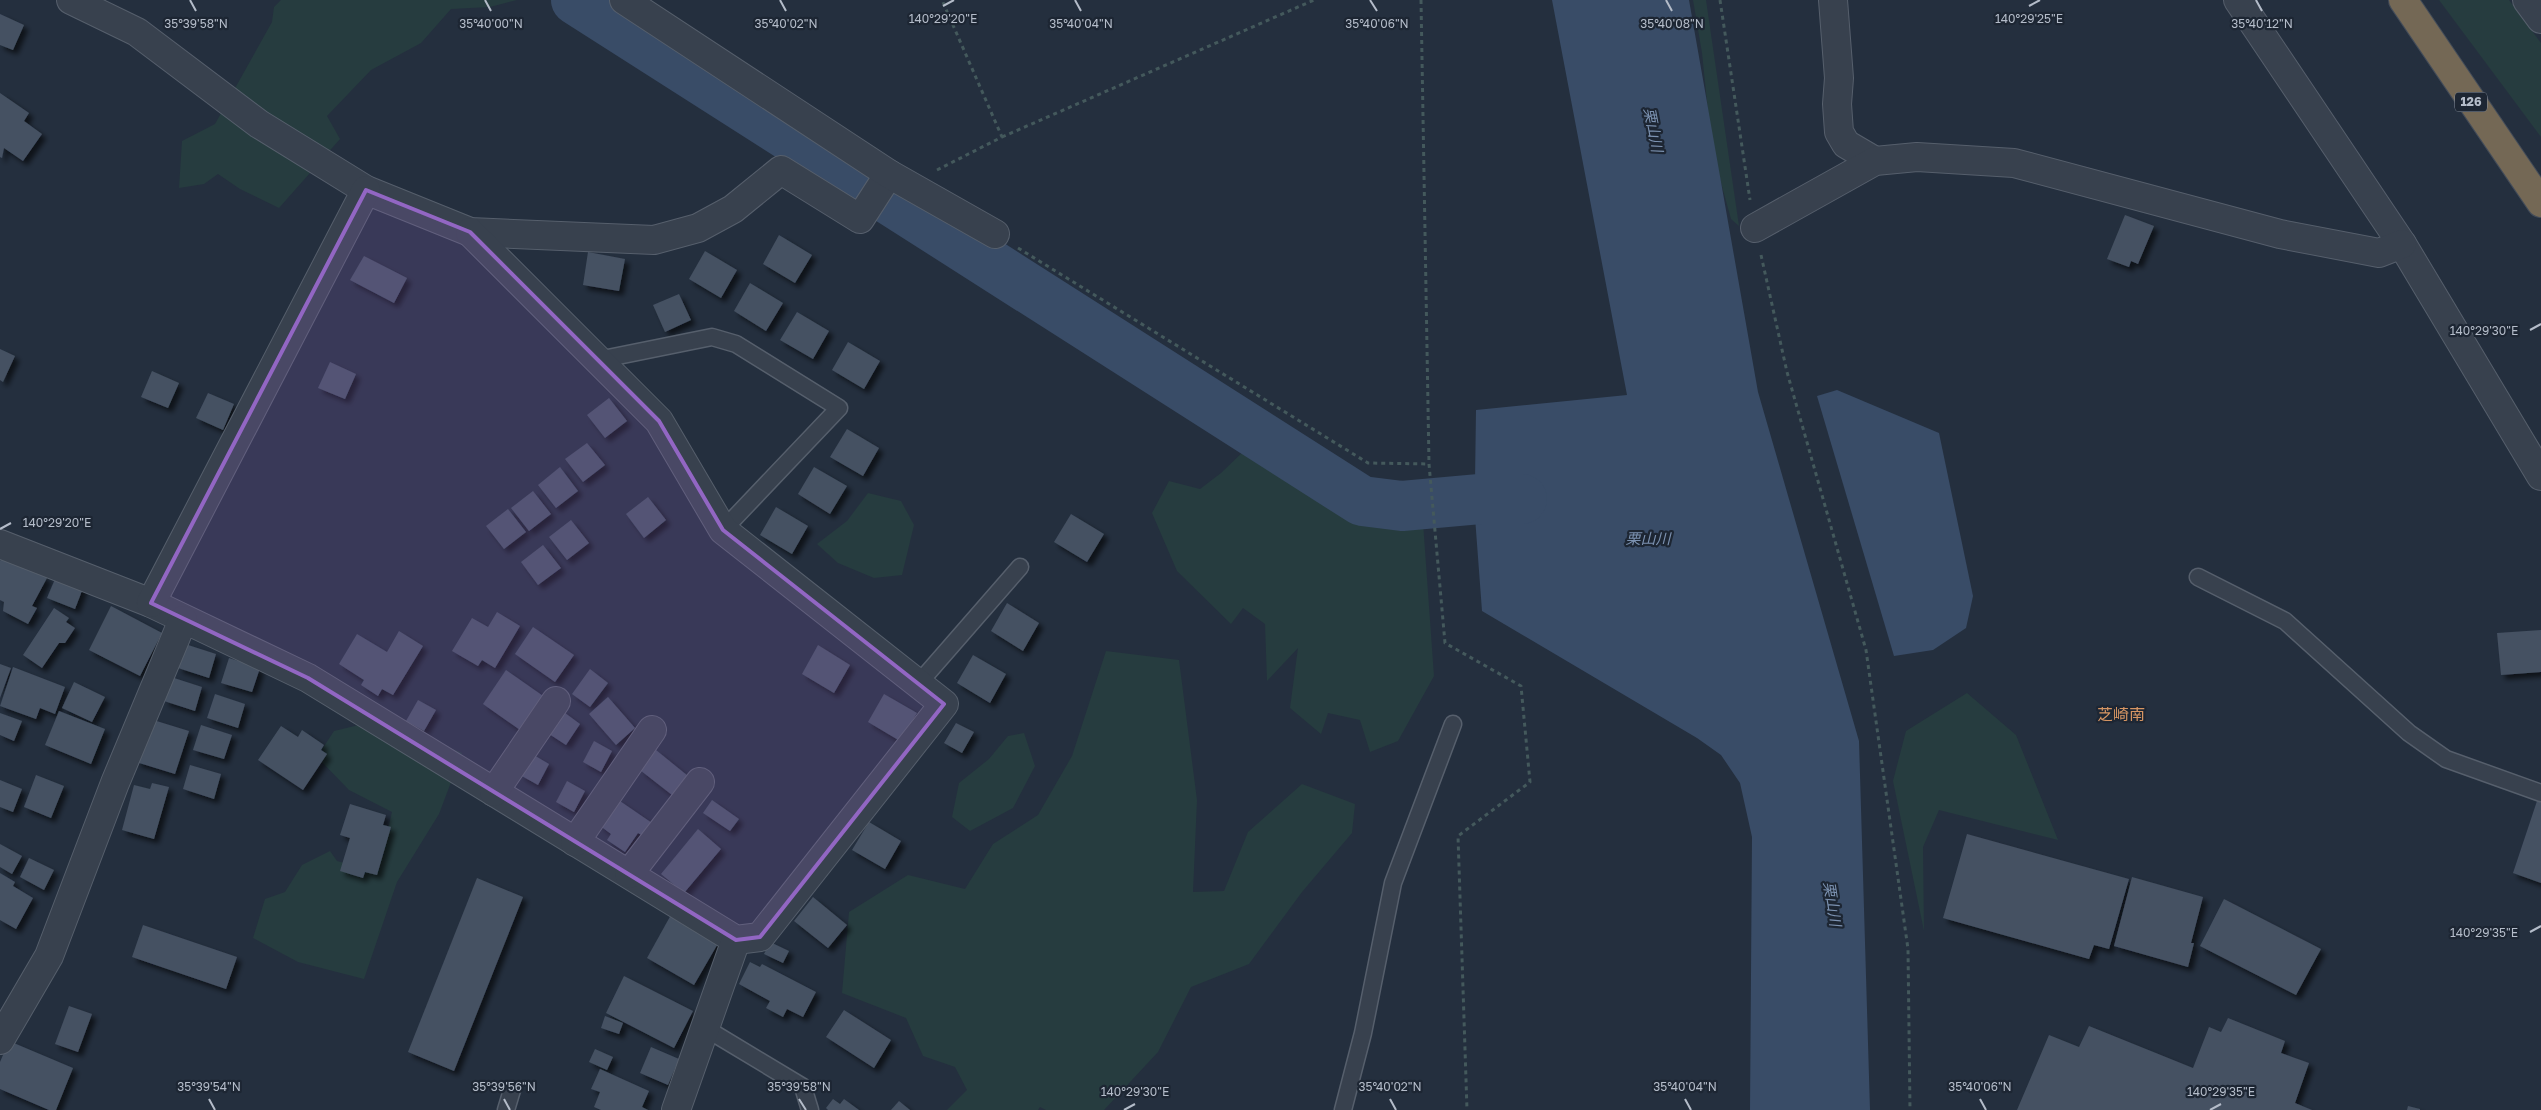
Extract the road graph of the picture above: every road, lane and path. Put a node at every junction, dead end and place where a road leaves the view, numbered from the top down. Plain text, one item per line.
1 (71, 0) edge
2 (624, 0) edge
3 (942, 0) edge
4 (1314, 0) edge
5 (1420, 0) edge
6 (1720, 0) edge
7 (1833, 0) edge
8 (2238, 0) edge
9 (2403, 0) edge
10 (2527, 0) edge
11 (2541, 19) edge
12 (1002, 137) junction
13 (1875, 161) junction
14 (898, 179) junction
15 (366, 190) junction
16 (2541, 203) edge
17 (1755, 228) junction
18 (470, 232) junction
19 (995, 234) joint
20 (2402, 244) junction
21 (598, 360) junction
22 (1429, 464) junction
23 (2541, 476) edge
24 (723, 530) junction
25 (0, 544) edge
26 (1020, 567) dead end
27 (2198, 576) dead end
28 (151, 603) junction
29 (183, 620) junction
30 (918, 684) junction
31 (556, 701) dead end
32 (1452, 724) dead end
33 (652, 730) dead end
34 (700, 782) dead end
35 (494, 792) junction
36 (2541, 794) edge
37 (575, 842) junction
38 (628, 874) junction
39 (736, 940) junction
40 (705, 1028) junction
41 (0, 1040) edge
42 (512, 1090) dead end
43 (506, 1110) edge
44 (676, 1110) edge
45 (810, 1110) edge
46 (1343, 1110) edge
47 (1467, 1110) edge
48 (1910, 1110) edge

1 - 15 street
2 - 14 street
3 - 12 path
4 - 12 path
5 - 22 path
6 - 17 path
7 - 13 street
8 - 20 street
9 - 16 highway, 126
10 - 11 street
12 - 14 path
13 - 17 street
13 - 20 street
14 - 18 street
14 - 19 street
15 - 18 street
15 - 28 street
17 - 48 path
18 - 21 street
19 - 22 path
20 - 23 street
21 - 24 street
21 - 24 lane
22 - 47 path
24 - 30 street
25 - 28 street
26 - 30 lane
27 - 36 lane
28 - 29 street
29 - 35 street
29 - 41 street
30 - 39 street
31 - 35 street
32 - 46 lane
33 - 37 street
34 - 38 street
35 - 37 street
37 - 38 street
38 - 39 street
39 - 40 street
40 - 44 street
40 - 45 lane
42 - 43 lane

